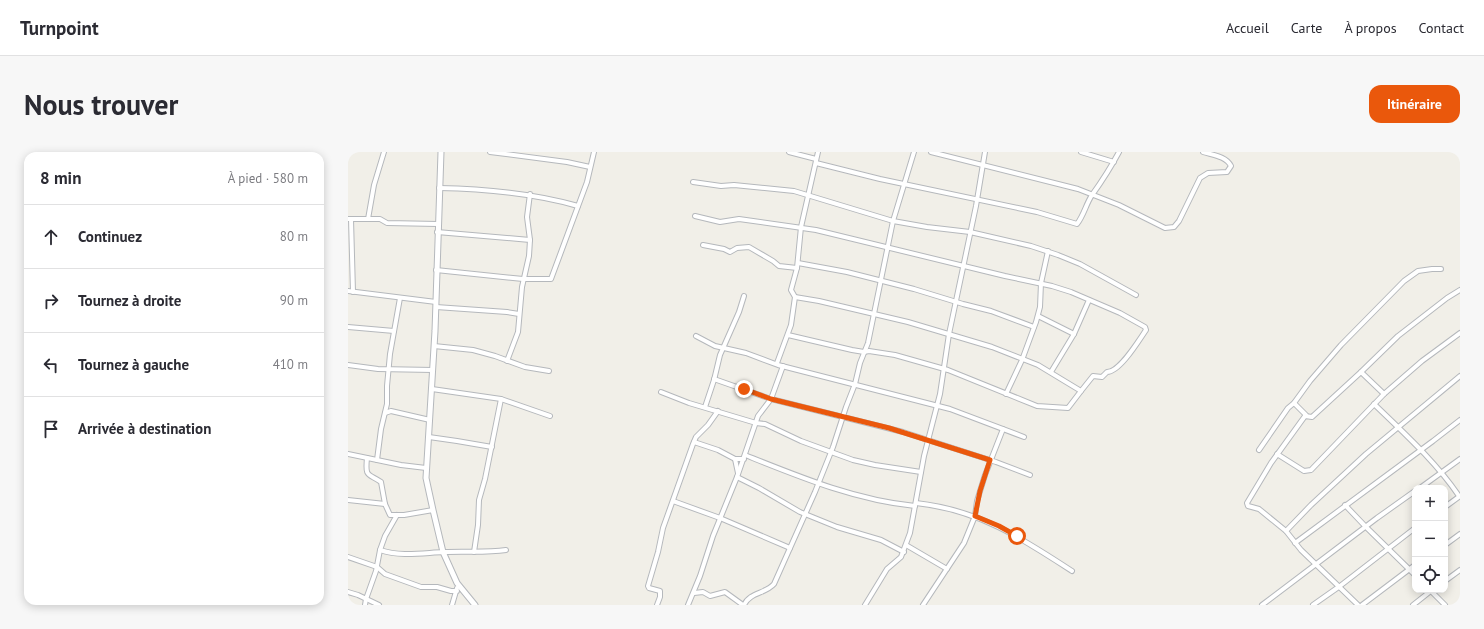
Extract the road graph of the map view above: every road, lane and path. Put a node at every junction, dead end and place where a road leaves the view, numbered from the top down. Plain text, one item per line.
1 (384, 152) edge
2 (441, 152) edge
3 (490, 152) edge
4 (594, 152) edge
5 (789, 152) edge
6 (818, 152) edge
7 (914, 152) edge
8 (931, 152) edge
9 (984, 152) edge
10 (1081, 152) edge
11 (1119, 152) edge
12 (1203, 152) edge
13 (816, 161) junction
14 (1114, 162) junction
15 (983, 165) junction
16 (590, 167) junction
17 (693, 182) dead end
18 (904, 184) junction
19 (439, 188) junction
20 (530, 194) junction
21 (1093, 194) junction
22 (809, 196) junction
23 (977, 200) junction
24 (578, 206) junction
25 (696, 216) dead end
26 (350, 219) edge
27 (368, 219) junction
28 (893, 220) junction
29 (438, 224) junction
30 (801, 227) junction
31 (437, 232) junction
32 (970, 232) junction
33 (530, 240) junction
34 (702, 245) dead end
35 (888, 247) junction
36 (1048, 251) junction
37 (798, 262) junction
38 (962, 265) junction
39 (797, 268) junction
40 (1441, 269) dead end
41 (436, 270) junction
42 (523, 279) junction
43 (881, 281) junction
44 (1041, 283) junction
45 (1460, 290) edge
46 (348, 292) edge
47 (353, 292) junction
48 (1136, 295) dead end
49 (744, 296) dead end
50 (795, 297) junction
51 (400, 298) junction
52 (1089, 300) junction
53 (955, 302) junction
54 (436, 305) junction
55 (519, 314) junction
56 (874, 315) junction
57 (1038, 316) junction
58 (1034, 327) junction
59 (348, 328) edge
60 (394, 331) junction
61 (1460, 333) edge
62 (949, 334) junction
63 (1074, 334) junction
64 (788, 335) junction
65 (696, 336) dead end
66 (434, 346) junction
67 (723, 348) junction
68 (864, 352) junction
69 (1022, 360) junction
70 (507, 361) junction
71 (777, 363) junction
72 (348, 365) edge
73 (783, 366) junction
74 (389, 368) junction
75 (943, 368) junction
76 (433, 370) junction
77 (549, 371) dead end
78 (1051, 372) junction
79 (1361, 372) junction
80 (1460, 376) edge
81 (714, 379) junction
82 (855, 384) junction
83 (432, 389) junction
84 (1081, 391) junction
85 (661, 392) dead end
86 (1006, 394) junction
87 (1384, 394) junction
88 (501, 399) junction
89 (771, 399) junction
90 (1294, 403) junction
91 (387, 404) junction
92 (1374, 404) junction
93 (937, 405) junction
94 (705, 407) junction
95 (391, 410) junction
96 (718, 411) junction
97 (385, 413) junction
98 (1306, 415) junction
99 (550, 416) dead end
100 (843, 416) junction
101 (430, 420) junction
102 (1460, 420) edge
103 (756, 423) junction
104 (1398, 427) junction
105 (1003, 429) junction
106 (429, 437) junction
107 (1024, 437) dead end
108 (928, 441) junction
109 (694, 442) junction
110 (492, 447) junction
111 (1259, 450) dead end
112 (1421, 450) junction
113 (831, 452) junction
114 (348, 454) edge
115 (1277, 454) junction
116 (744, 457) junction
117 (367, 458) junction
118 (1460, 458) edge
119 (735, 459) junction
120 (377, 460) junction
121 (990, 460) junction
122 (426, 468) junction
123 (921, 472) junction
124 (1441, 473) junction
125 (738, 475) junction
126 (1030, 475) dead end
127 (818, 484) junction
128 (1424, 485) edge
129 (1412, 493) edge
130 (1460, 496) edge
131 (348, 500) edge
132 (673, 501) junction
133 (385, 504) junction
134 (1345, 504) junction
135 (915, 505) junction
136 (1448, 505) edge
137 (433, 510) junction
138 (806, 514) junction
139 (397, 516) junction
140 (975, 516) junction
141 (720, 518) junction
142 (1365, 526) junction
143 (1412, 530) edge
144 (1286, 531) junction
145 (1460, 534) edge
146 (1295, 543) junction
147 (1448, 543) edge
148 (906, 545) junction
149 (790, 548) junction
150 (1388, 549) junction
151 (380, 550) junction
152 (506, 550) dead end
153 (443, 552) junction
154 (474, 552) junction
155 (904, 552) junction
156 (348, 557) edge
157 (1316, 564) junction
158 (377, 567) junction
159 (1412, 567) edge
160 (947, 569) junction
161 (1409, 569) junction
162 (1460, 570) edge
163 (1072, 571) dead end
164 (1412, 572) edge
165 (1448, 579) edge
166 (457, 583) junction
167 (1340, 586) junction
168 (457, 591) junction
169 (348, 592) edge
170 (694, 592) junction
171 (1427, 593) edge
172 (1434, 593) edge
173 (366, 600) junction
174 (365, 605) edge
175 (380, 605) edge
176 (452, 605) edge
177 (475, 605) edge
178 (657, 605) edge
179 (688, 605) edge
180 (743, 605) edge
181 (865, 605) edge
182 (924, 605) edge
183 (1262, 605) edge
184 (1313, 605) edge
185 (1358, 605) edge
186 (1362, 605) edge
187 (1413, 605) edge
188 (1445, 605) edge

1 - 27 street
2 - 19 street
3 - 16 street
4 - 16 street
5 - 13 street
6 - 13 street
7 - 18 street
8 - 15 street
9 - 15 street
10 - 14 street
11 - 14 street
12 - 21 street
13 - 18 street
13 - 22 street
14 - 21 street
15 - 21 street
15 - 23 street
16 - 24 street
17 - 22 street
18 - 23 street
18 - 28 street
19 - 20 street
19 - 29 street
20 - 24 street
20 - 33 street
21 - 23 street
22 - 28 street
22 - 30 street
23 - 32 street
24 - 42 street
25 - 30 street
26 - 27 street
26 - 47 street
27 - 29 street
28 - 32 street
28 - 35 street
29 - 31 street
30 - 35 street
30 - 37 street
31 - 33 street
31 - 41 street
32 - 36 street
32 - 38 street
33 - 42 street
34 - 39 street
35 - 38 street
35 - 43 street
36 - 44 street
36 - 48 street
37 - 39 street
37 - 43 street
38 - 44 street
38 - 53 street
39 - 50 street
40 - 90 street
41 - 42 street
41 - 54 street
42 - 55 street
43 - 53 street
43 - 56 street
44 - 52 street
44 - 57 street
45 - 79 street
46 - 47 street
47 - 51 street
49 - 67 street
50 - 56 street
50 - 64 street
51 - 54 street
51 - 60 street
52 - 63 street
52 - 84 street
53 - 58 street
53 - 62 street
54 - 55 street
54 - 66 street
55 - 70 street
56 - 62 street
56 - 68 street
57 - 58 street
57 - 63 street
58 - 69 street
59 - 60 street
60 - 74 street
61 - 87 street
62 - 69 street
62 - 75 street
63 - 78 street
64 - 68 street
64 - 71 street
65 - 67 street
66 - 70 street
66 - 76 street
67 - 71 street
67 - 81 street
68 - 75 street
68 - 82 street
69 - 78 street
69 - 86 street
70 - 77 street
71 - 73 street
72 - 74 street
73 - 82 street
73 - 89 street
74 - 76 street
74 - 91 street
75 - 86 street
75 - 93 street
76 - 83 street
78 - 84 street
79 - 87 street
79 - 98 street
80 - 104 street
81 - 89 street
81 - 94 street
82 - 93 street
82 - 100 street
83 - 88 street
83 - 101 street
84 - 86 street
85 - 94 street
87 - 92 street
88 - 99 street
88 - 110 street
89 - 100 street
89 - 103 street
90 - 98 street
90 - 111 street
91 - 95 street
91 - 97 street
92 - 104 street
92 - 115 street
93 - 105 street
93 - 108 street
94 - 96 street
95 - 97 street
95 - 101 street
96 - 103 street
96 - 109 street
97 - 120 street
98 - 115 street
100 - 108 street
100 - 113 street
101 - 106 street
102 - 112 street
103 - 113 street
103 - 116 street
104 - 112 street
104 - 144 street
105 - 107 street
105 - 121 street
106 - 110 street
106 - 122 street
108 - 121 street
108 - 123 street
109 - 119 street
109 - 132 street
110 - 154 street
112 - 124 street
112 - 134 street
113 - 123 street
113 - 127 street
114 - 117 street
115 - 144 street
116 - 119 street
116 - 125 street
116 - 127 street
117 - 120 street
117 - 133 street
118 - 124 street
119 - 125 street
120 - 122 street
121 - 126 street
121 - 140 street
122 - 137 street
123 - 135 street
124 - 128 street
124 - 130 street
125 - 138 street
125 - 141 street
127 - 135 street
127 - 138 street
129 - 142 street
130 - 136 street
131 - 133 street
132 - 141 street
132 - 178 street
133 - 139 street
134 - 142 street
134 - 146 street
135 - 140 street
135 - 148 street
137 - 139 street
137 - 153 street
138 - 149 street
138 - 155 street
139 - 151 street
140 - 160 street
140 - 163 street
141 - 149 street
141 - 170 street
142 - 150 street
142 - 157 street
143 - 150 street
144 - 146 street
145 - 147 street
146 - 157 street
148 - 155 street
148 - 160 street
149 - 180 street
150 - 161 street
150 - 167 street
151 - 153 street
151 - 158 street
152 - 154 street
153 - 154 street
153 - 166 street
155 - 181 street
156 - 158 street
157 - 167 street
157 - 183 street
158 - 168 street
158 - 173 street
159 - 161 street
160 - 182 street
161 - 164 street
161 - 186 street
162 - 165 street
166 - 168 street
166 - 177 street
167 - 184 street
167 - 185 street
168 - 176 street
169 - 173 street
170 - 179 street
170 - 180 street
171 - 187 street
172 - 188 street
173 - 174 street
173 - 175 street

